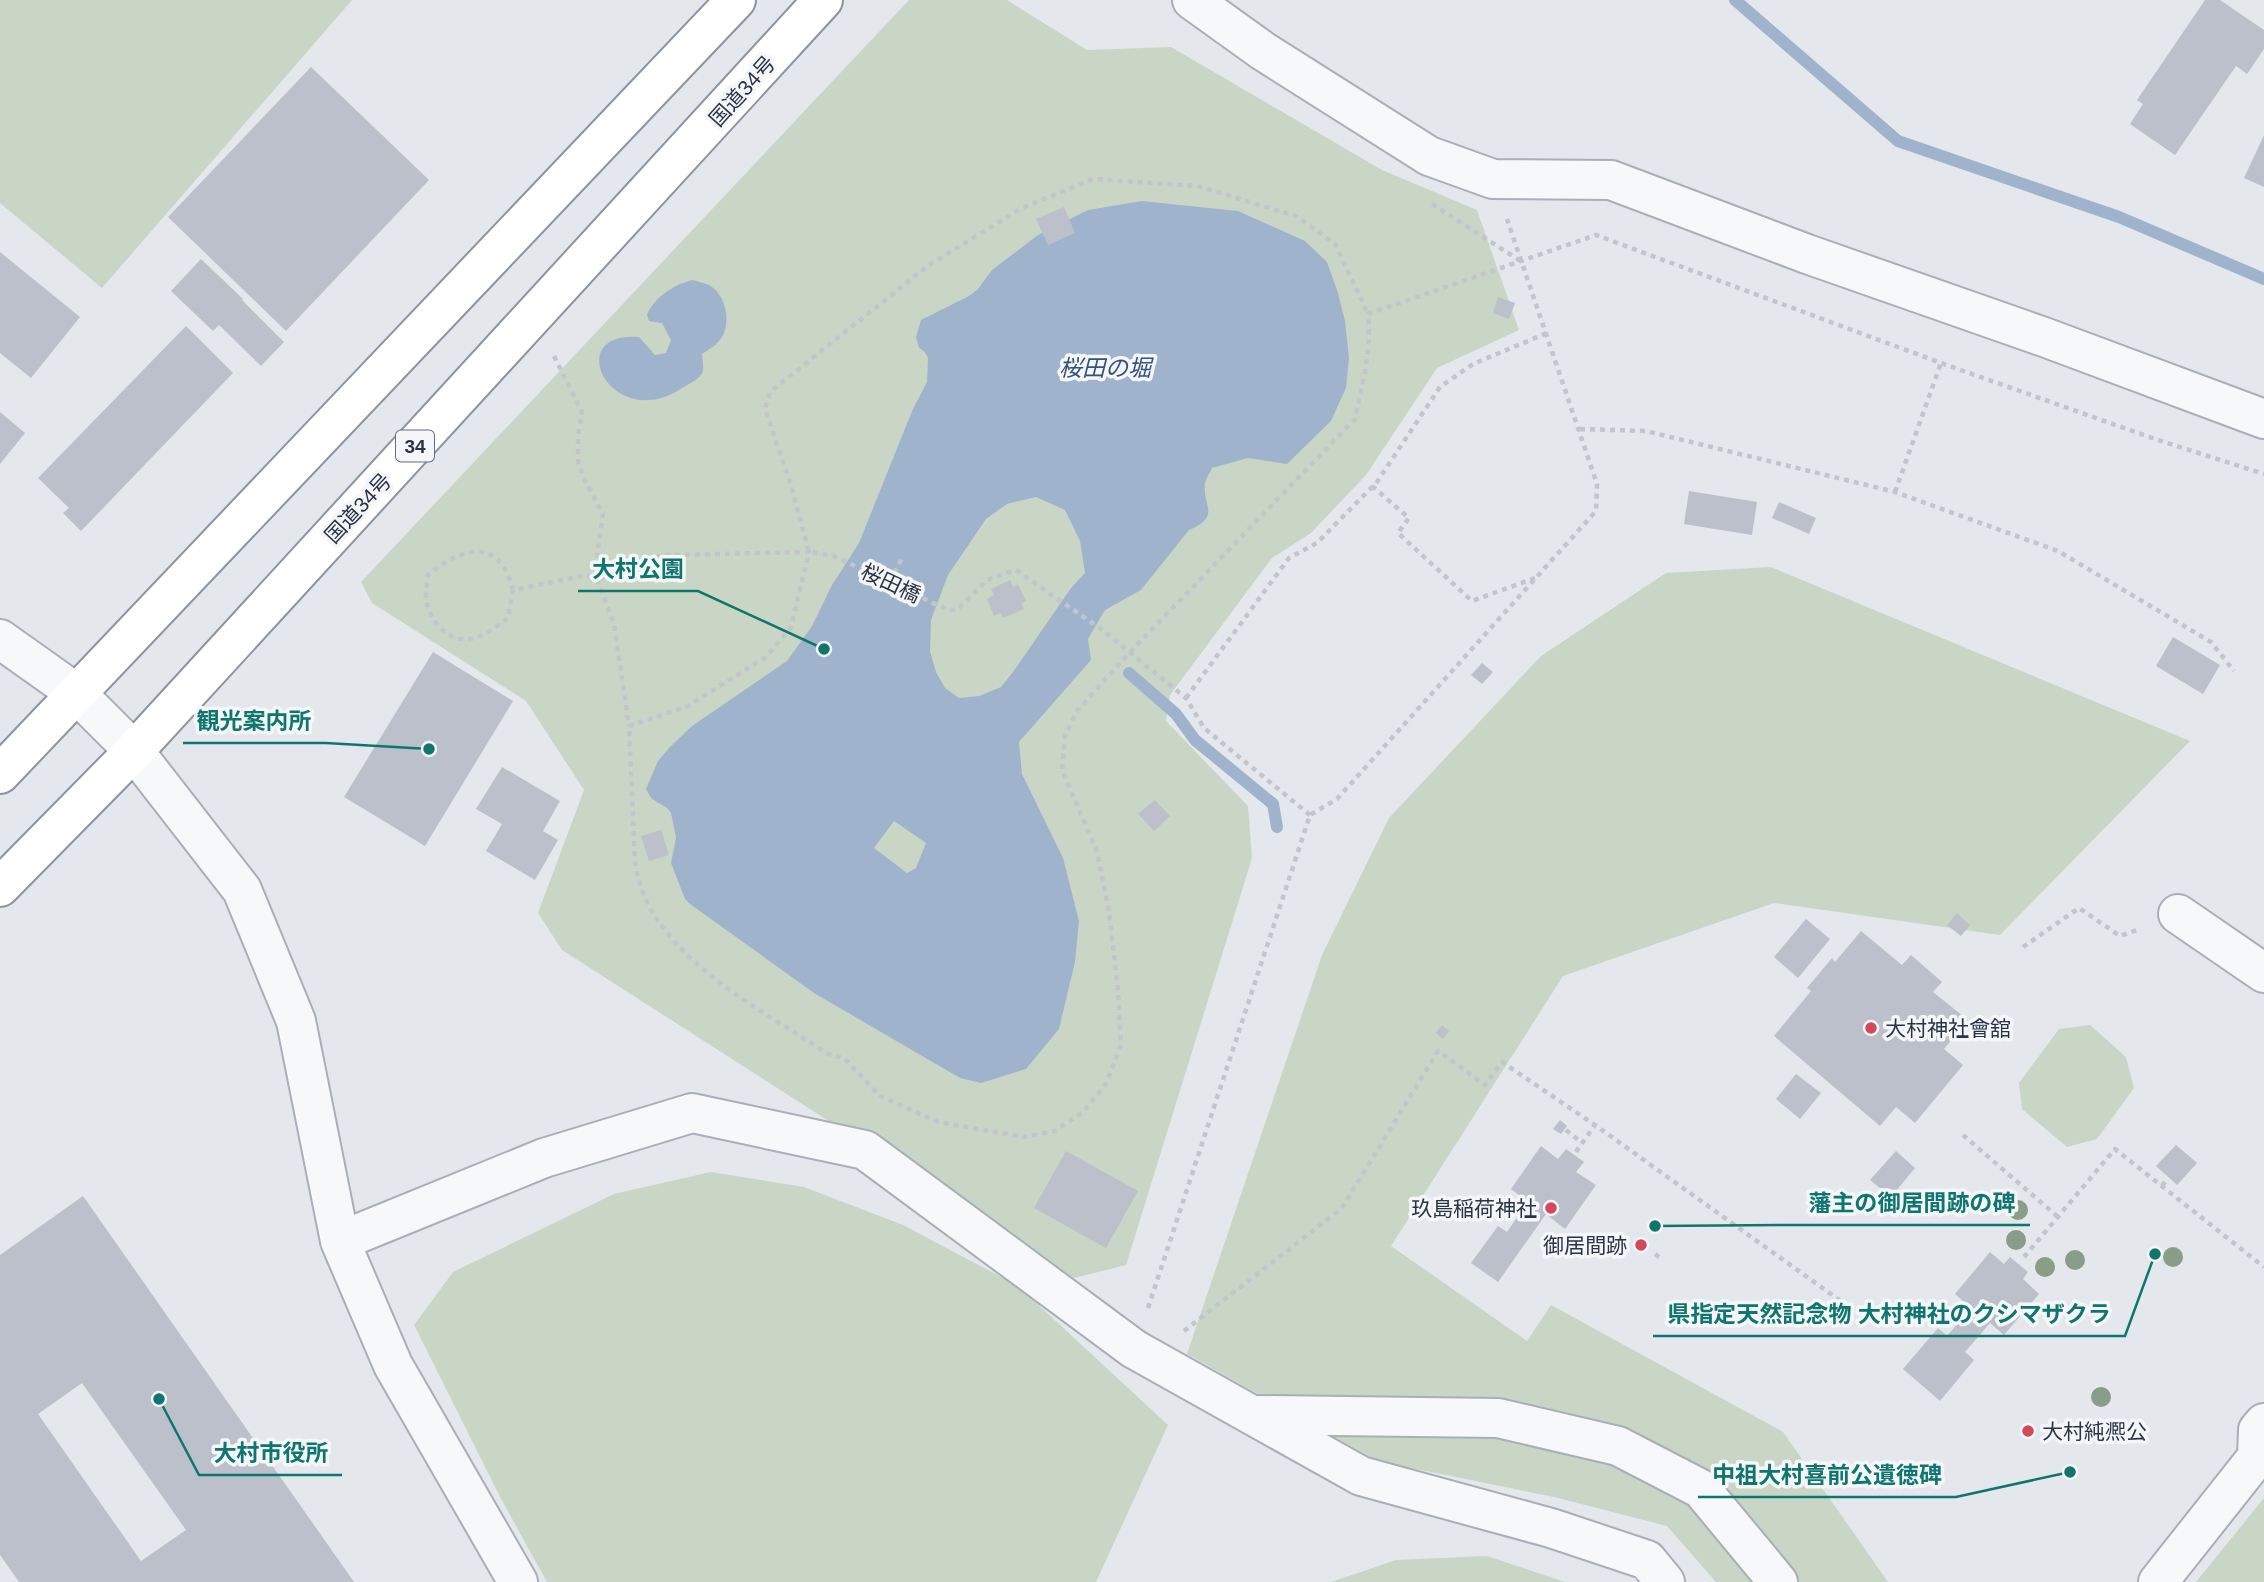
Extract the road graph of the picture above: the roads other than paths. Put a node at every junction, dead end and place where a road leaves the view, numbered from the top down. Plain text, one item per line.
1 (736, 0) edge
2 (823, 0) edge
3 (1192, 0) edge
4 (2264, 419) edge
5 (0, 639) edge
6 (76, 693) junction
7 (134, 751) junction
8 (0, 774) edge
9 (0, 887) edge
10 (2178, 914) road end
11 (2264, 973) edge
12 (340, 1241) junction
13 (1256, 1415) junction
14 (2264, 1423) edge
15 (519, 1582) edge
16 (1665, 1582) edge
17 (1778, 1582) edge
18 (2158, 1582) edge

1 - 6 highway
2 - 7 highway, 国道34号 / 34
3 - 4 street
5 - 6 street
6 - 7 street
6 - 8 highway
7 - 9 highway, 国道34号 / 34
7 - 12 street
10 - 11 street
12 - 13 street
12 - 15 street
13 - 16 street
13 - 17 street
14 - 18 street

